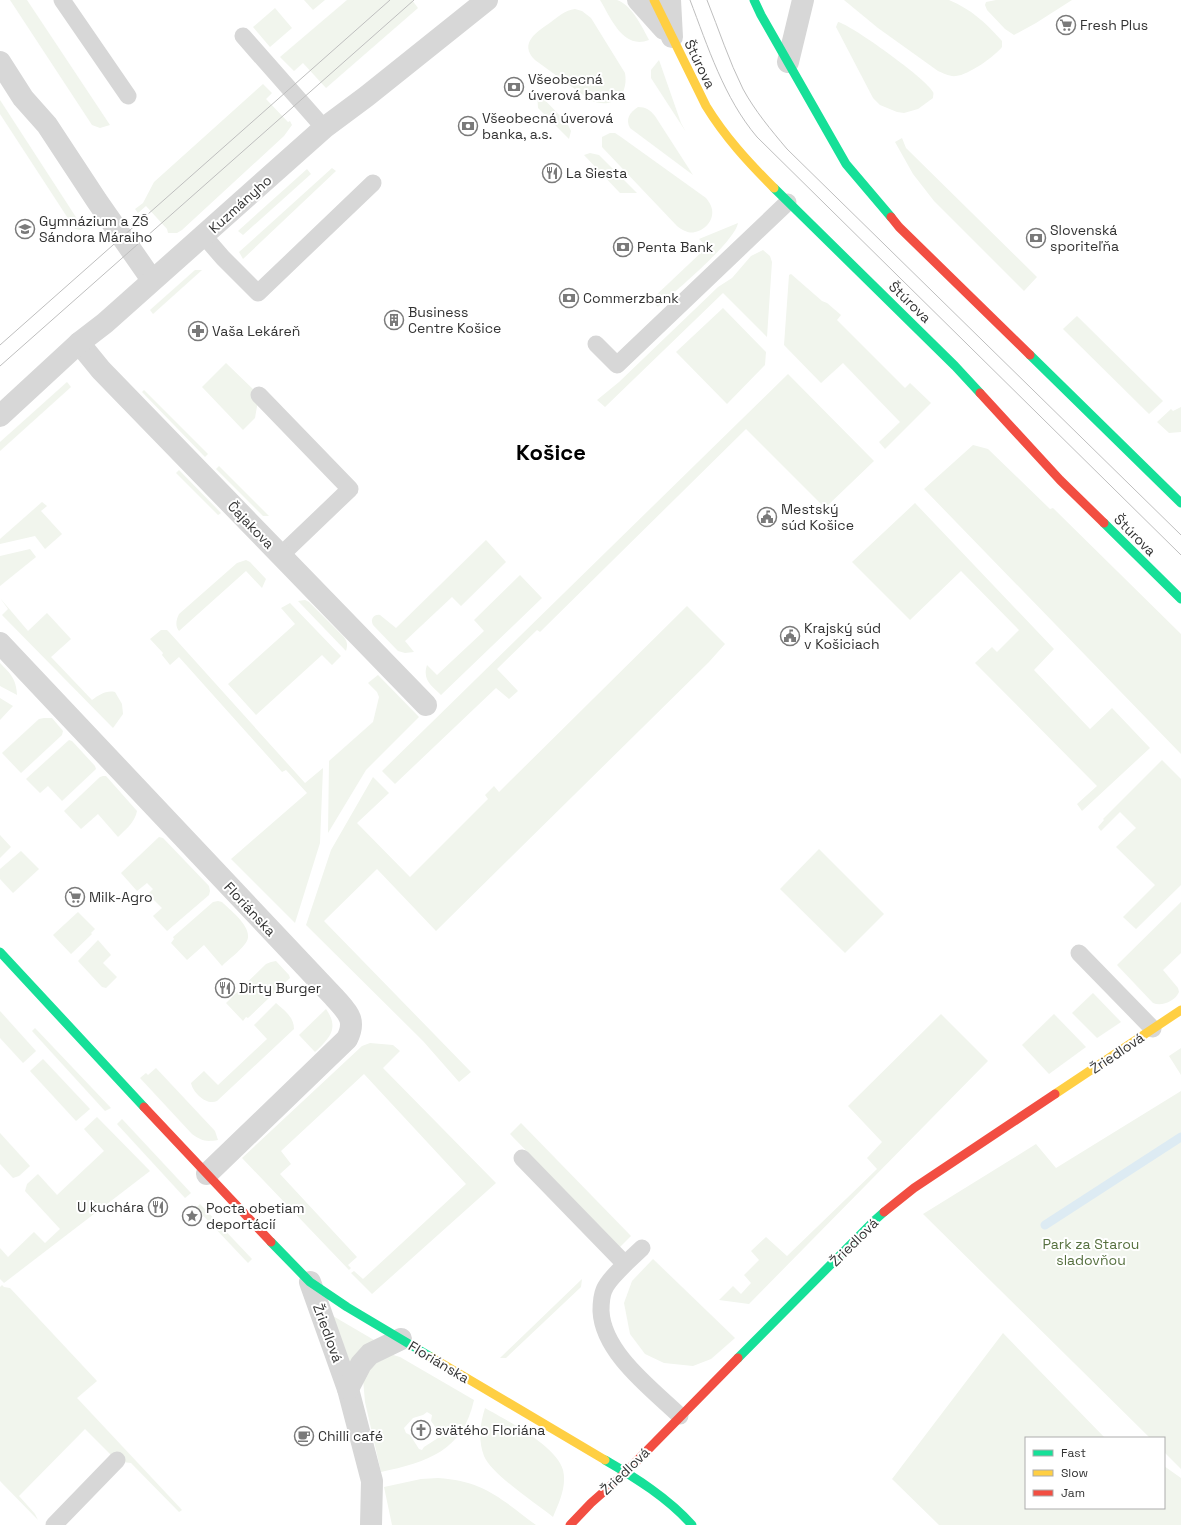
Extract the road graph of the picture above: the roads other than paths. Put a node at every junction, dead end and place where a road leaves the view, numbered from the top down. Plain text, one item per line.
1 (62, 0) edge
2 (487, 0) edge
3 (638, 0) edge
4 (654, 0) edge
5 (670, 0) edge
6 (745, 0) edge
7 (803, 0) edge
8 (757, 7) edge
9 (242, 36) dead end
10 (672, 38) junction
11 (0, 62) edge
12 (788, 62) junction
13 (128, 96) dead end
14 (324, 128) junction
15 (372, 183) dead end
16 (788, 202) junction
17 (204, 236) junction
18 (152, 280) junction
19 (79, 343) junction
20 (596, 344) dead end
21 (259, 395) dead end
22 (0, 416) edge
23 (1181, 504) edge
24 (280, 556) junction
25 (1181, 599) edge
26 (0, 643) edge
27 (426, 705) dead end
28 (0, 952) edge
29 (1079, 953) dead end
30 (1181, 1010) edge
31 (1153, 1029) junction
32 (522, 1158) dead end
33 (207, 1174) junction
34 (642, 1248) dead end
35 (625, 1264) junction
36 (310, 1282) junction
37 (401, 1340) junction
38 (348, 1389) junction
39 (680, 1416) junction
40 (116, 1460) dead end
41 (626, 1472) junction
42 (54, 1525) edge
43 (371, 1525) edge
44 (570, 1525) edge
45 (692, 1525) edge

1 - 13 lane
2 - 14 street, Kuzmányho
3 - 10 street
4 - 10 street, Štúrova
5 - 10 street
6 - 8 street
7 - 12 street
8 - 12 street
9 - 14 lane
10 - 16 street, Štúrova
11 - 18 street
12 - 23 street
14 - 17 street, Kuzmányho
15 - 17 lane
16 - 20 lane
16 - 25 street, Štúrova
17 - 18 street, Kuzmányho
18 - 19 street, Kuzmányho
19 - 22 street, Kuzmányho
19 - 24 street, Čajakova
21 - 24 lane
24 - 27 street, Čajakova
26 - 33 street, Floriánska
28 - 33 street, Floriánska
29 - 31 lane
30 - 31 street, Žriedlová
31 - 39 street, Žriedlová
32 - 35 lane
33 - 36 street, Floriánska
34 - 35 lane
35 - 39 lane
36 - 37 street, Floriánska
36 - 38 street, Žriedlová
37 - 38 street
37 - 41 street, Floriánska
38 - 43 street, Žriedlová
39 - 41 street, Žriedlová
40 - 42 lane
41 - 44 street, Žriedlová
41 - 45 street, Floriánska

